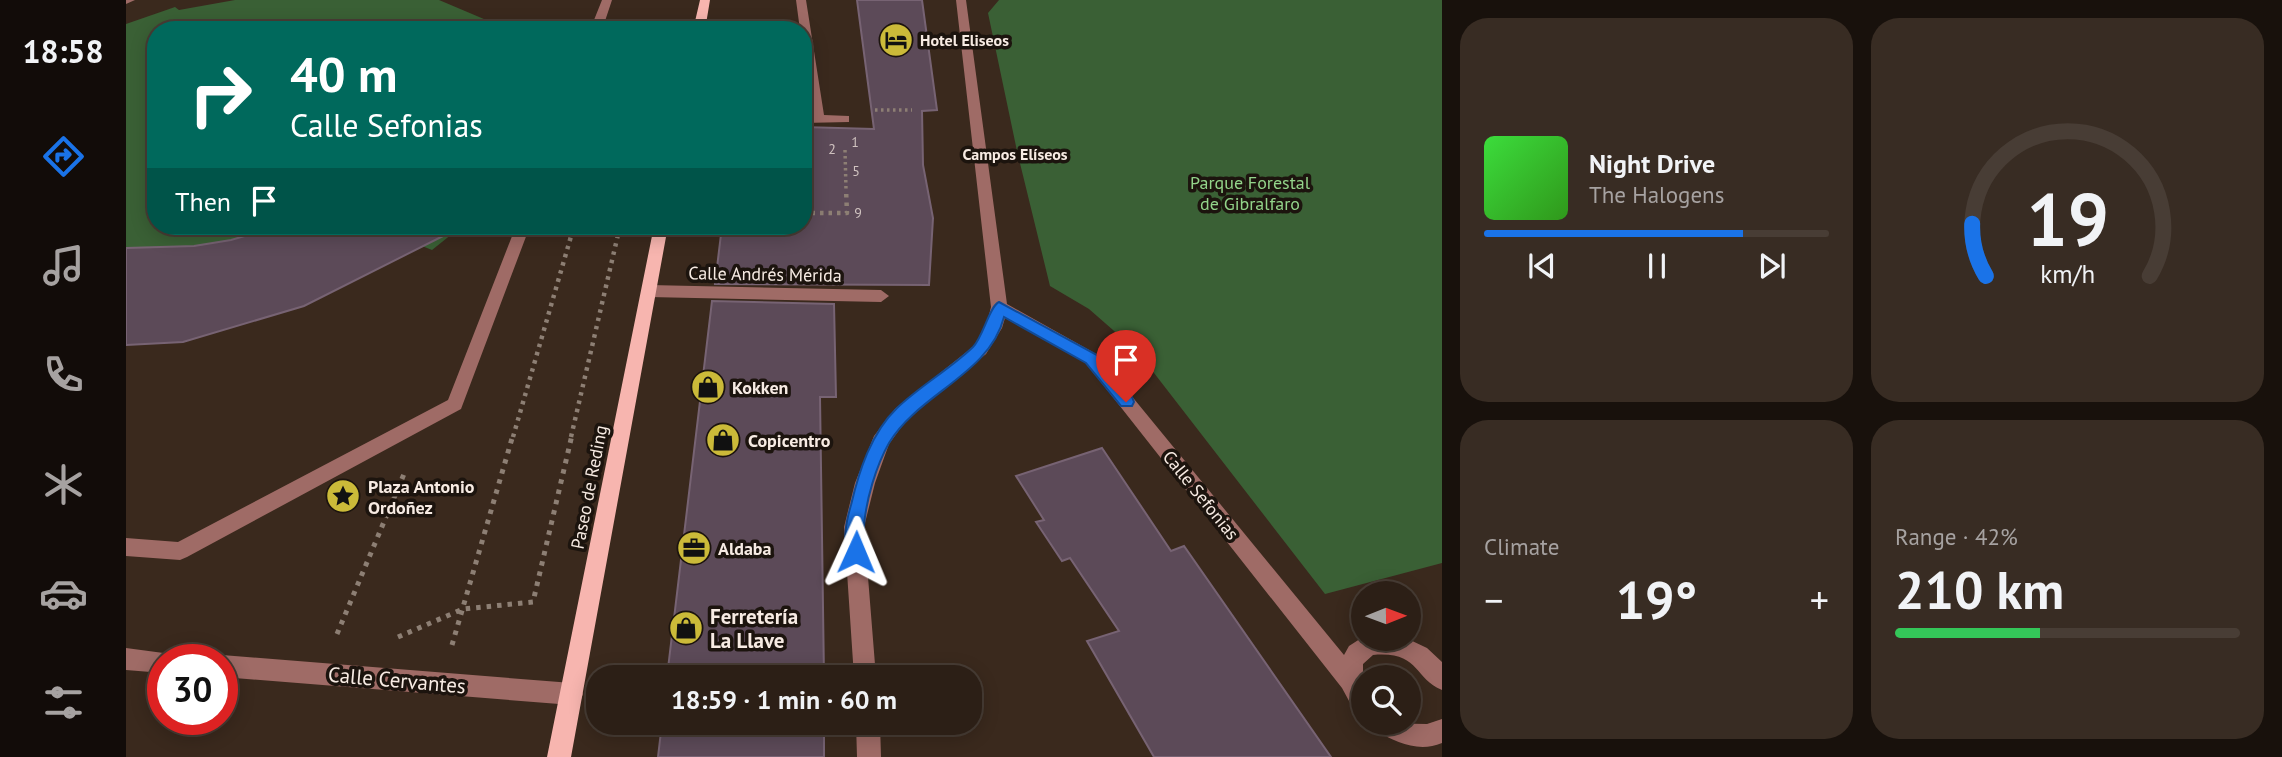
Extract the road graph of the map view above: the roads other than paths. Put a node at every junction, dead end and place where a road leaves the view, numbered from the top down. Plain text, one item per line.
1 (607, 0) edge
2 (705, 0) edge
3 (801, 0) edge
4 (961, 0) edge
5 (599, 21) edge
6 (701, 21) edge
7 (804, 21) edge
8 (812, 77) edge
9 (812, 119) edge
10 (818, 119) junction
11 (844, 119) road end
12 (520, 235) edge
13 (660, 235) edge
14 (649, 291) junction
15 (881, 296) dead end
16 (999, 307) junction
17 (126, 547) edge
18 (126, 659) edge
19 (147, 661) edge
20 (863, 665) edge
21 (238, 667) edge
22 (1442, 679) edge
23 (1351, 681) joint
24 (572, 694) junction
25 (1442, 731) edge
26 (868, 735) edge
27 (1408, 735) edge
28 (559, 757) edge
29 (869, 757) edge

1 - 5 street
2 - 6 main road
3 - 7 street
4 - 16 street
8 - 10 street
9 - 10 street
10 - 11 street
12 - 17 street
13 - 14 main road, Paseo de Reding
14 - 15 street, Calle Andrés Mérida
14 - 24 main road, Paseo de Reding
16 - 20 street
16 - 23 street, Calle Sefonias
18 - 19 street
21 - 24 street, Calle Cervantes
22 - 23 street
24 - 28 main road, Paseo de Reding
25 - 27 street
26 - 29 street

